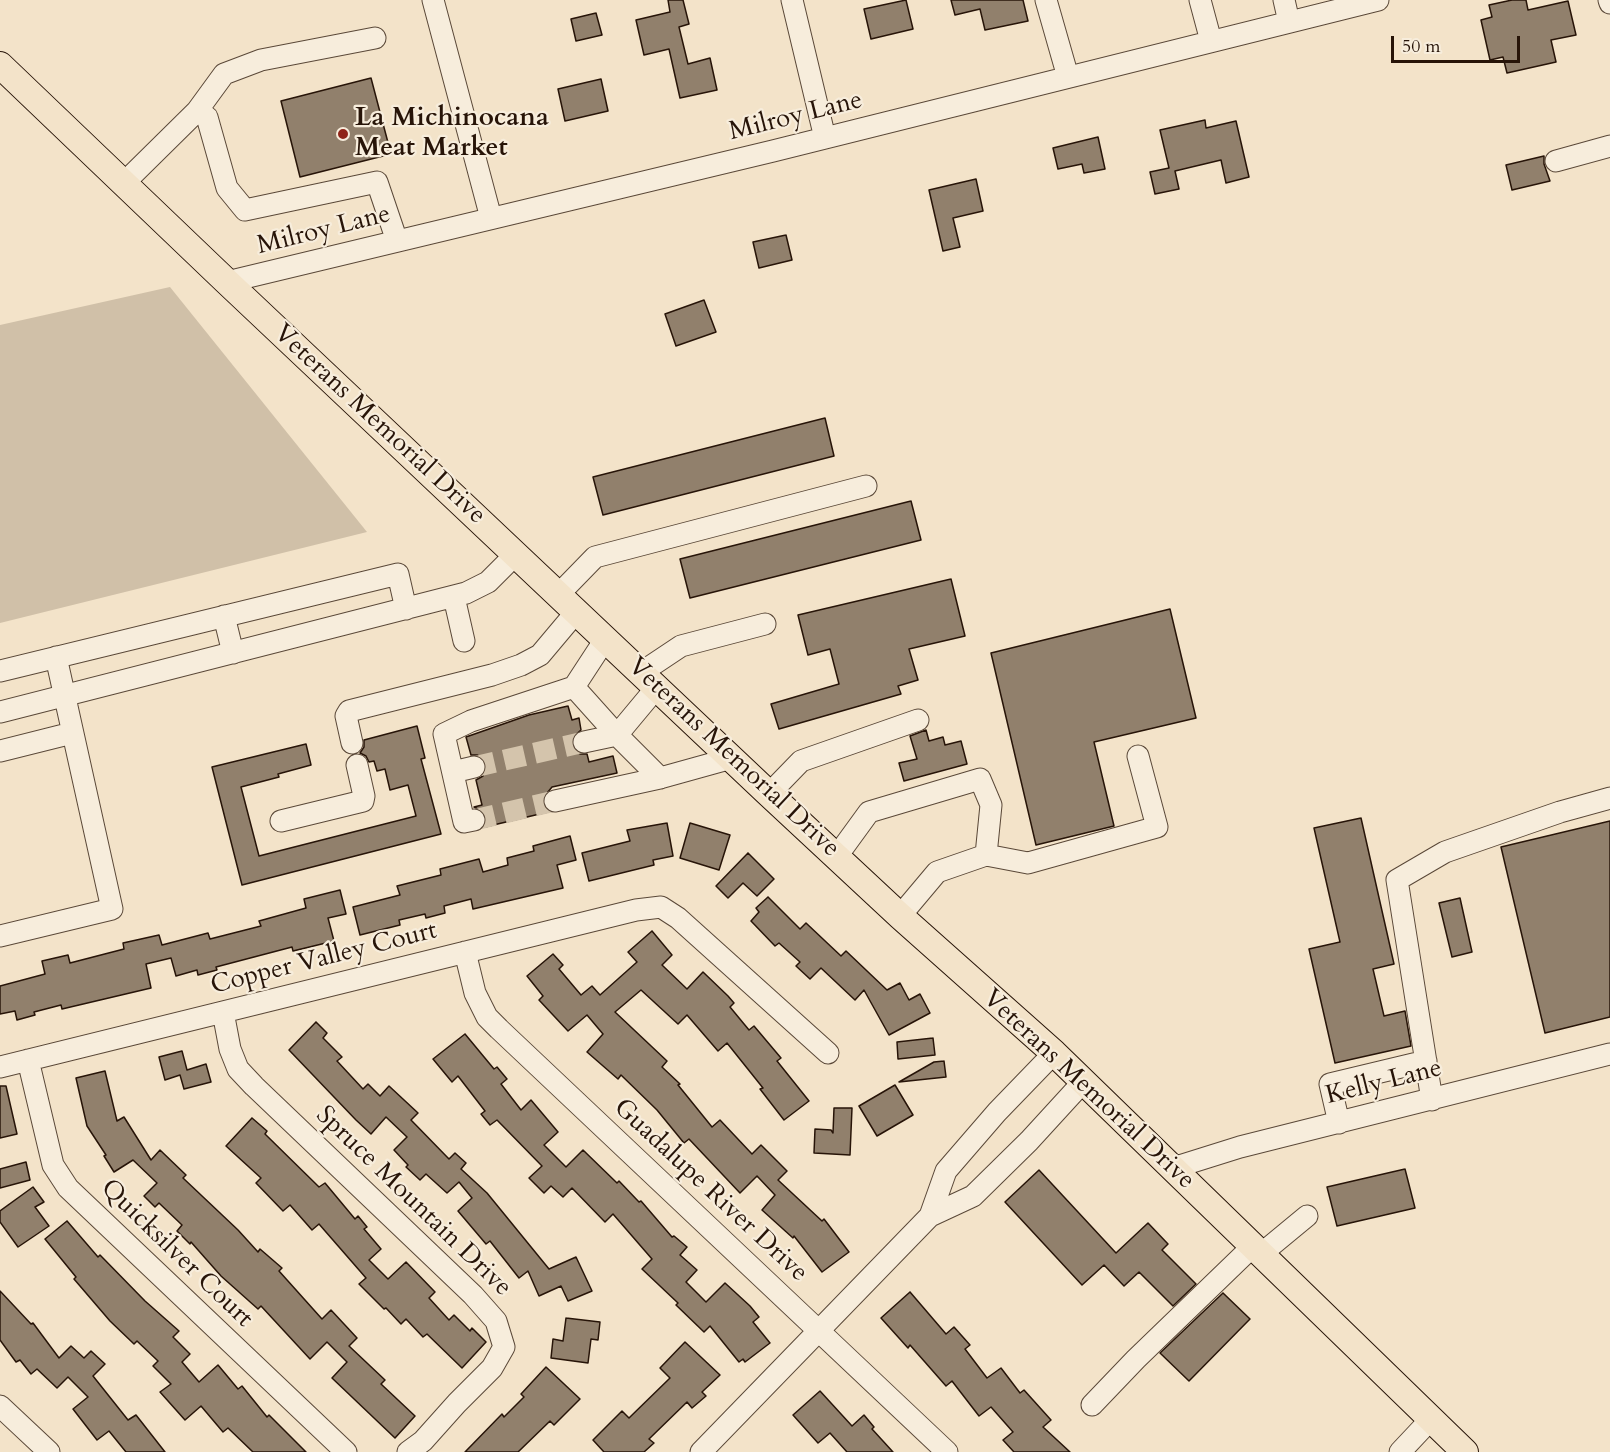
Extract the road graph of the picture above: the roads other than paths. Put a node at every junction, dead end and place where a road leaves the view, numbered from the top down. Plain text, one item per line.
1 (433, 0) edge
2 (792, 0) edge
3 (1046, 0) edge
4 (1200, 0) edge
5 (1284, 0) edge
6 (1368, 1) edge
7 (1289, 22) junction
8 (375, 38) dead end
9 (1211, 41) junction
10 (0, 65) edge
11 (1068, 77) junction
12 (196, 111) junction
13 (825, 138) junction
14 (1610, 146) edge
15 (1556, 161) dead end
16 (123, 184) junction
17 (491, 218) junction
18 (397, 241) junction
19 (226, 282) junction
20 (866, 486) dead end
21 (516, 554) junction
22 (453, 597) junction
23 (568, 602) junction
24 (406, 609) junction
25 (224, 616) junction
26 (765, 624) dead end
27 (606, 638) junction
28 (464, 641) dead end
29 (233, 653) junction
30 (56, 657) junction
31 (0, 670) edge
32 (650, 680) junction
33 (574, 687) junction
34 (64, 696) junction
35 (0, 712) edge
36 (918, 720) dead end
37 (72, 733) junction
38 (617, 735) junction
39 (584, 742) tunnel mouth
40 (352, 743) dead end
41 (0, 751) edge
42 (1138, 756) dead end
43 (732, 758) junction
44 (357, 765) dead end
45 (474, 767) tunnel mouth
46 (453, 772) junction
47 (660, 778) junction
48 (769, 794) junction
49 (1610, 798) edge
50 (555, 801) tunnel mouth
51 (281, 820) dead end
52 (469, 821) dead end
53 (986, 855) junction
54 (837, 856) junction
55 (900, 916) junction
56 (0, 936) edge
57 (465, 951) junction
58 (223, 1012) junction
59 (828, 1053) dead end
60 (1054, 1053) junction
61 (1610, 1054) edge
62 (28, 1060) junction
63 (1426, 1061) junction
64 (0, 1067) edge
65 (1083, 1082) junction
66 (1432, 1100) junction
67 (1339, 1123) junction
68 (1173, 1168) junction
69 (930, 1216) junction
70 (1307, 1216) dead end
71 (1257, 1250) junction
72 (818, 1330) junction
73 (1092, 1405) dead end
74 (0, 1406) edge
75 (1431, 1419) junction
76 (1463, 1451) edge
77 (49, 1452) edge
78 (346, 1452) edge
79 (408, 1452) edge
80 (701, 1452) edge
81 (946, 1452) edge
82 (1400, 1452) edge

1 - 17 street
2 - 13 street
3 - 11 street
4 - 9 street
5 - 7 street
6 - 7 street, Milroy Lane
7 - 9 street, Milroy Lane
8 - 12 street
9 - 11 street, Milroy Lane
10 - 16 main road, Veterans Memorial Drive
11 - 13 street, Milroy Lane
12 - 16 street
12 - 18 street
13 - 17 street, Milroy Lane
14 - 15 street
16 - 19 main road, Veterans Memorial Drive
17 - 18 street, Milroy Lane
18 - 19 street, Milroy Lane
19 - 21 main road, Veterans Memorial Drive
20 - 23 street
21 - 22 street
21 - 23 main road, Veterans Memorial Drive
22 - 24 street
22 - 28 street
23 - 27 main road, Veterans Memorial Drive
23 - 40 street
24 - 25 street
24 - 29 street
25 - 29 street
25 - 30 street
26 - 32 street
27 - 32 main road, Veterans Memorial Drive
27 - 33 street
29 - 34 street
30 - 31 street
30 - 34 street
32 - 38 street
32 - 43 main road, Veterans Memorial Drive
33 - 38 street
33 - 46 street
34 - 35 street
34 - 37 street
36 - 48 street
37 - 41 street
37 - 56 street
38 - 39 street
38 - 47 street
42 - 53 street
43 - 47 street
43 - 48 main road, Veterans Memorial Drive
44 - 51 street
45 - 46 street
46 - 52 street
47 - 50 street
48 - 54 main road, Veterans Memorial Drive
49 - 63 street
53 - 54 street
53 - 55 street
54 - 55 main road, Veterans Memorial Drive
55 - 60 main road, Veterans Memorial Drive
57 - 58 street, Copper Valley Court
57 - 59 street, Copper Valley Court
57 - 72 street, Guadalupe River Drive
58 - 62 street, Copper Valley Court
58 - 79 street, Spruce Mountain Drive
60 - 65 main road, Veterans Memorial Drive
60 - 69 street
61 - 66 street, Kelly Lane
62 - 64 street, Copper Valley Court
62 - 78 street, Quicksilver Court
63 - 66 street
63 - 67 street
65 - 68 main road, Veterans Memorial Drive
65 - 69 street
66 - 67 street, Kelly Lane
67 - 68 street, Kelly Lane
68 - 71 main road, Veterans Memorial Drive
69 - 72 street
70 - 71 street
71 - 73 street
71 - 75 main road, Veterans Memorial Drive
72 - 80 street
72 - 81 street, Guadalupe River Drive
74 - 77 street
75 - 76 main road, Veterans Memorial Drive
75 - 82 street

